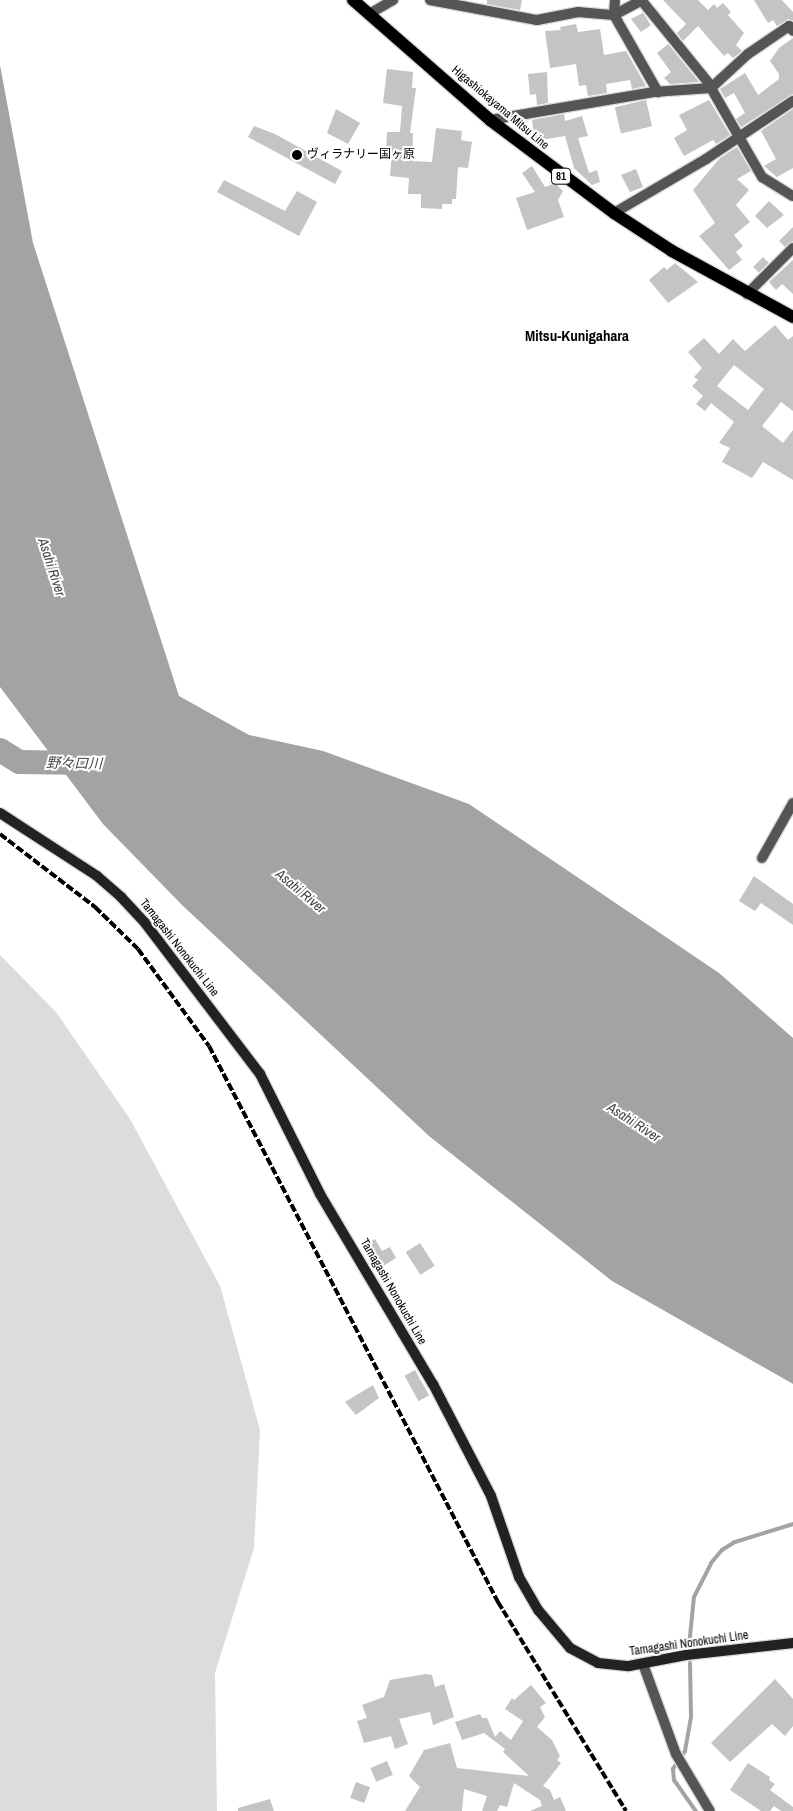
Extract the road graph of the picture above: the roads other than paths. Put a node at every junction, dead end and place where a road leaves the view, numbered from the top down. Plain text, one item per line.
1 (353, 0) edge
2 (393, 0) edge
3 (430, 0) edge
4 (615, 0) edge
5 (642, 0) edge
6 (369, 14) junction
7 (614, 15) junction
8 (793, 31) edge
9 (712, 87) junction
10 (658, 92) junction
11 (793, 101) edge
12 (490, 120) junction
13 (738, 135) junction
14 (793, 196) edge
15 (614, 214) junction
16 (793, 248) edge
17 (747, 294) junction
18 (793, 317) edge
19 (793, 803) edge
20 (0, 813) edge
21 (762, 858) dead end
22 (793, 1643) edge
23 (644, 1664) junction
24 (710, 1811) edge

1 - 6 main road, Higashiokayama Mitsu Line / 81
2 - 6 street
3 - 7 street
4 - 7 street
5 - 7 street
5 - 9 street
6 - 12 main road, Higashiokayama Mitsu Line / 81
7 - 10 street
8 - 9 street
9 - 10 street
9 - 13 street
10 - 12 street
11 - 13 street
12 - 15 main road, Higashiokayama Mitsu Line / 81
13 - 14 street
13 - 15 street
15 - 17 main road, Higashiokayama Mitsu Line / 81
16 - 17 street
17 - 18 main road, Higashiokayama Mitsu Line / 81
19 - 21 street
20 - 23 main road, Tamagashi Nonokuchi Line
22 - 23 main road, Tamagashi Nonokuchi Line
23 - 24 street

